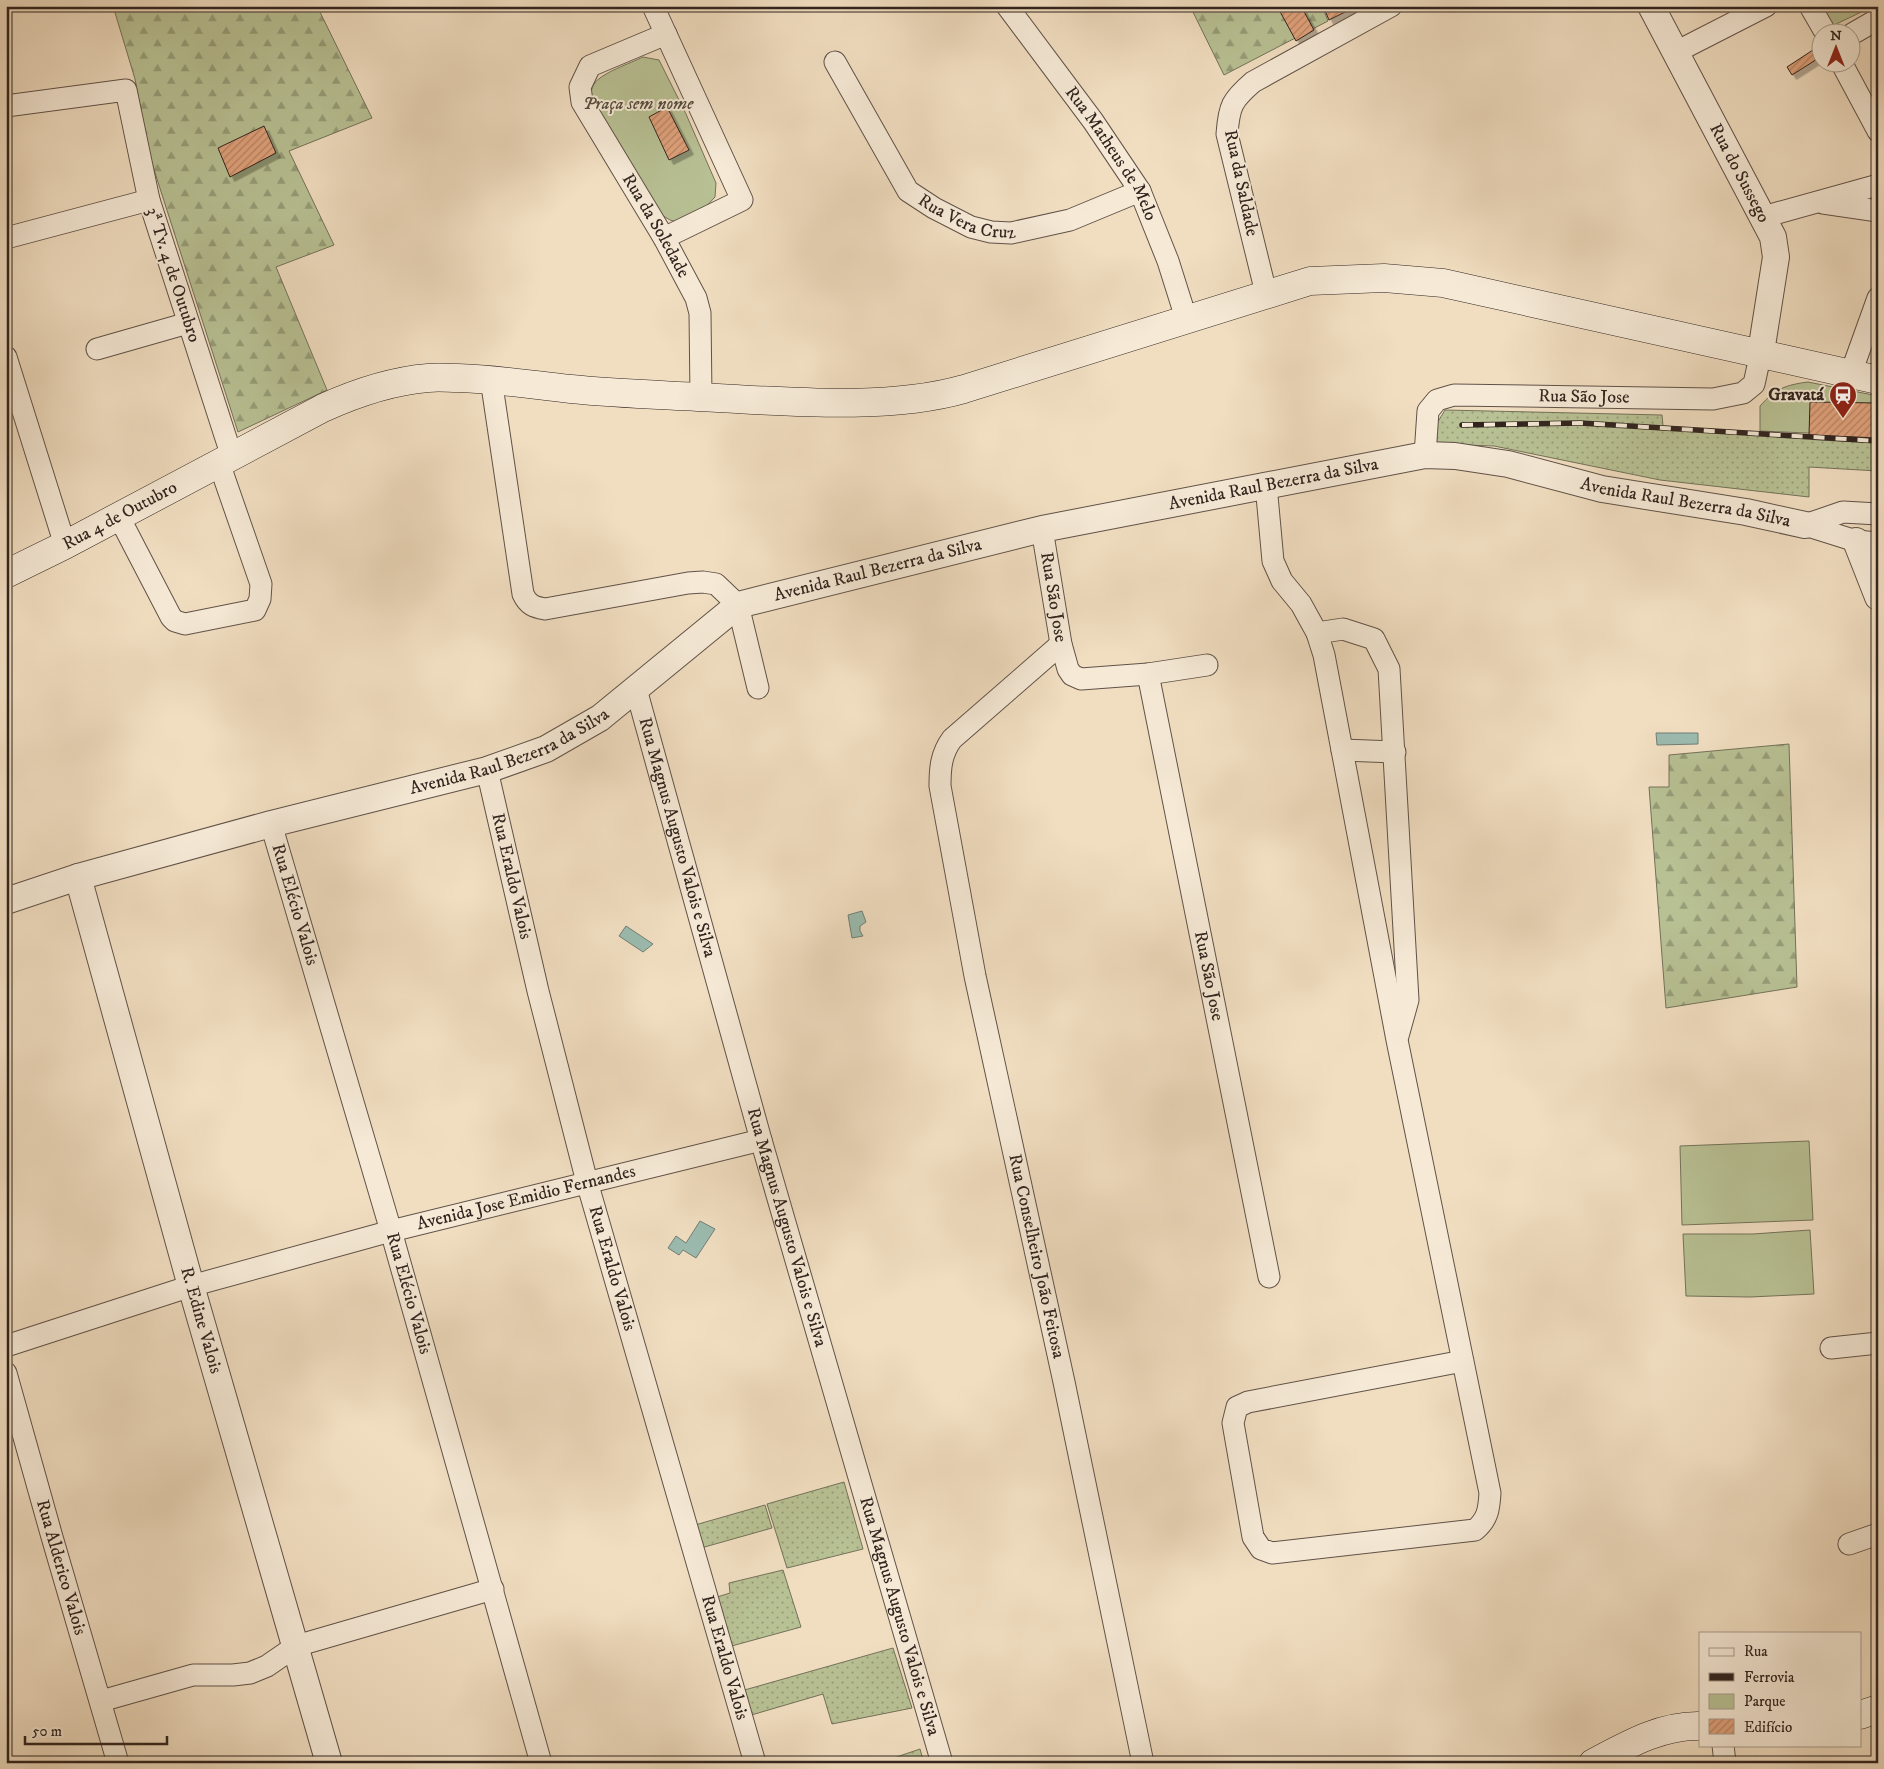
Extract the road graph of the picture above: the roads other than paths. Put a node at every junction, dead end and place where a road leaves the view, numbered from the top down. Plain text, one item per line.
1 (653, 6) edge
2 (1007, 6) edge
3 (1391, 6) edge
4 (1651, 6) edge
5 (1766, 6) edge
6 (1810, 6) edge
7 (1878, 20) edge
8 (1819, 22) edge
9 (1862, 29) edge
10 (666, 34) junction
11 (1676, 52) junction
12 (835, 62) dead end
13 (1846, 72) edge
14 (6, 106) edge
15 (1878, 130) edge
16 (1878, 185) edge
17 (1140, 191) junction
18 (149, 200) junction
19 (1816, 202) junction
20 (1878, 211) edge
21 (1764, 217) junction
22 (6, 238) edge
23 (664, 238) junction
24 (1266, 293) junction
25 (1878, 298) edge
26 (1186, 318) junction
27 (188, 323) junction
28 (97, 348) dead end
29 (1761, 352) junction
30 (6, 356) edge
31 (1851, 373) junction
32 (491, 379) junction
33 (1878, 380) edge
34 (701, 397) junction
35 (1425, 455) junction
36 (225, 460) junction
37 (1266, 486) junction
38 (1843, 512) junction
39 (1878, 514) edge
40 (120, 517) junction
41 (1805, 525) junction
42 (1042, 529) junction
43 (1867, 542) edge
44 (65, 545) junction
45 (6, 574) edge
46 (1878, 597) edge
47 (738, 605) junction
48 (1317, 634) junction
49 (1061, 644) junction
50 (1207, 665) dead end
51 (1148, 674) junction
52 (758, 688) dead end
53 (636, 689) junction
54 (1342, 750) junction
55 (1394, 752) junction
56 (488, 770) junction
57 (271, 824) junction
58 (78, 877) junction
59 (6, 901) edge
60 (1397, 1040) junction
61 (761, 1140) junction
62 (587, 1182) junction
63 (391, 1231) junction
64 (1269, 1277) dead end
65 (191, 1286) junction
66 (1878, 1344) edge
67 (6, 1346) edge
68 (1831, 1348) dead end
69 (1463, 1361) junction
70 (6, 1372) edge
71 (1878, 1534) edge
72 (1849, 1544) dead end
73 (493, 1589) junction
74 (296, 1646) junction
75 (101, 1701) junction
76 (1878, 1709) edge
77 (1862, 1714) edge
78 (1699, 1726) edge
79 (1723, 1746) edge
80 (118, 1763) edge
81 (329, 1763) edge
82 (541, 1763) edge
83 (755, 1763) edge
84 (942, 1763) edge
85 (1143, 1763) edge
86 (1593, 1763) edge
87 (1724, 1763) edge

1 - 10 street
2 - 17 street, Rua Matheus de Melo
3 - 24 street, Rua da Saldade
4 - 11 street, Rua do Sussego
5 - 11 street
6 - 8 street
7 - 9 street
10 - 23 street
10 - 23 street, Rua da Soledade
11 - 21 street, Rua do Sussego
12 - 17 street, Rua Vera Cruz
13 - 15 street
14 - 18 street, 3ª Tv. 4 de Outubro
16 - 19 street
17 - 26 street, Rua Matheus de Melo
18 - 22 street
18 - 27 street, 3ª Tv. 4 de Outubro
19 - 20 street
19 - 21 street
21 - 29 street, Rua do Sussego
23 - 34 street, Rua da Soledade
24 - 26 main road, Rua 4 de Outubro
24 - 29 main road, Rua 4 de Outubro
25 - 31 street
26 - 34 main road, Rua 4 de Outubro
27 - 28 street
27 - 36 street, 3ª Tv. 4 de Outubro
29 - 31 main road, Rua 4 de Outubro
29 - 35 street, Rua São Jose
30 - 44 street
31 - 33 main road, Rua 4 de Outubro
32 - 34 main road, Rua 4 de Outubro
32 - 36 main road, Rua 4 de Outubro
32 - 47 street
35 - 37 street, Avenida Raul Bezerra da Silva
35 - 41 street, Avenida Raul Bezerra da Silva
36 - 40 main road, Rua 4 de Outubro
36 - 40 street, 3ª Tv. 4 de Outubro
37 - 42 street, Avenida Raul Bezerra da Silva
37 - 48 street
38 - 39 street, Avenida Raul Bezerra da Silva
38 - 41 street, Avenida Raul Bezerra da Silva
38 - 43 street
40 - 44 main road, Rua 4 de Outubro
41 - 43 street, Avenida Raul Bezerra da Silva
42 - 47 street, Avenida Raul Bezerra da Silva
42 - 49 street, Rua São Jose
43 - 46 street
44 - 45 main road, Rua 4 de Outubro
47 - 52 street
47 - 53 street, Avenida Raul Bezerra da Silva
48 - 54 street
48 - 55 street
49 - 51 street, Rua São Jose
49 - 85 street, Rua Conselheiro João Feitosa
50 - 51 street, Rua São Jose
51 - 64 street, Rua São Jose
53 - 56 street, Avenida Raul Bezerra da Silva
53 - 61 street, Rua Magnus Augusto Valois e Silva
54 - 55 street
54 - 60 street
55 - 60 street
56 - 57 street, Avenida Raul Bezerra da Silva
56 - 62 street, Rua Eraldo Valois
57 - 58 street, Avenida Raul Bezerra da Silva
57 - 63 street, Rua Elécio Valois
58 - 59 street, Avenida Raul Bezerra da Silva
58 - 65 street, R. Edine Valois
60 - 69 street
61 - 62 street, Avenida Jose Emidio Fernandes
61 - 84 street, Rua Magnus Augusto Valois e Silva
62 - 63 street, Avenida Jose Emidio Fernandes
62 - 83 street, Rua Eraldo Valois
63 - 65 street, Avenida Jose Emidio Fernandes
63 - 73 street, Rua Elécio Valois
65 - 67 street, Avenida Jose Emidio Fernandes
65 - 74 street, R. Edine Valois
66 - 68 street
69 - 69 street
70 - 75 street, Rua Alderico Valois
71 - 72 street
73 - 74 street
73 - 82 street, Rua Elécio Valois
74 - 75 street
74 - 81 street, R. Edine Valois
75 - 80 street, Rua Alderico Valois
76 - 77 main road
78 - 86 main road
79 - 87 street

